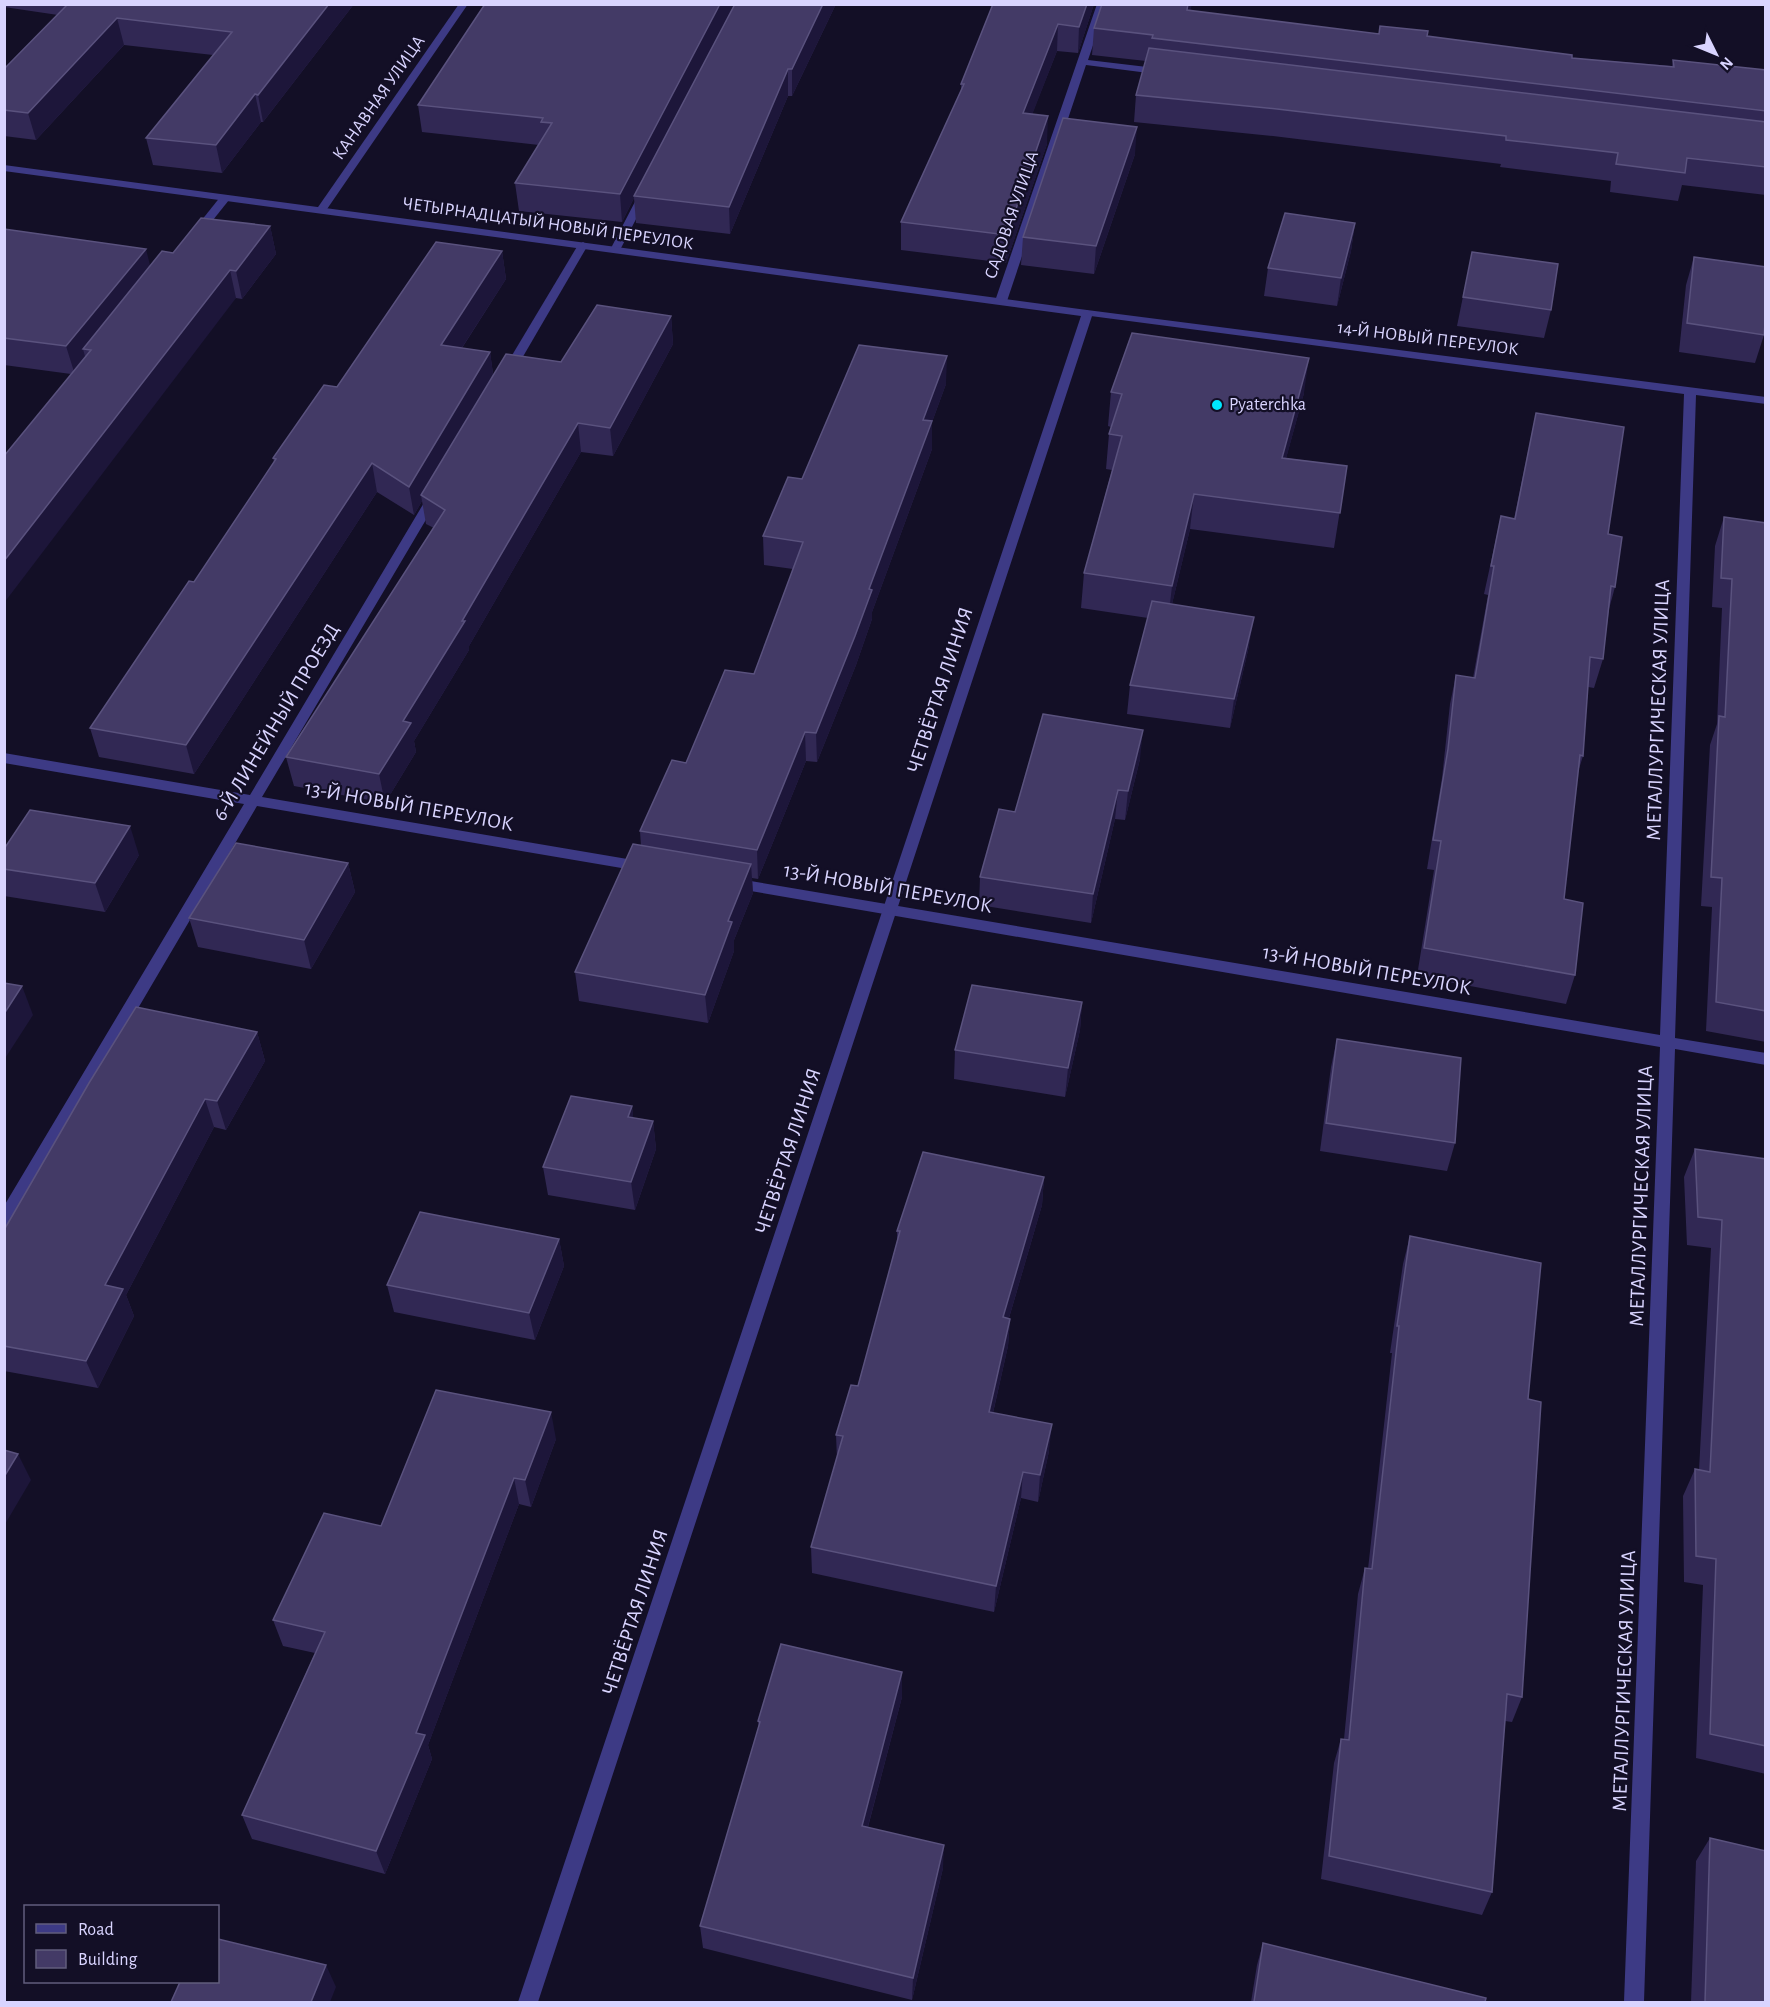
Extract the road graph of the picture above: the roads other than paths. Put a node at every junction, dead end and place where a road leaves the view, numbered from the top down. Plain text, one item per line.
1 (464, 4) edge
2 (1102, 4) edge
3 (1082, 62) junction
4 (1176, 74) edge
5 (4, 168) edge
6 (651, 181) edge
7 (225, 198) junction
8 (321, 210) junction
9 (188, 244) edge
10 (583, 245) junction
11 (615, 250) junction
12 (1001, 301) junction
13 (1087, 313) junction
14 (504, 379) edge
15 (1690, 390) junction
16 (1766, 401) edge
17 (443, 482) edge
18 (4, 758) edge
19 (254, 800) junction
20 (654, 869) edge
21 (713, 879) edge
22 (890, 909) junction
23 (1667, 1042) junction
24 (1766, 1059) edge
25 (4, 1221) edge
26 (528, 2002) edge
27 (1634, 2002) edge

1 - 8 street, КАНАВНАЯ УЛИЦА
2 - 3 street, САДОВАЯ УЛИЦА
3 - 4 street
3 - 12 street, САДОВАЯ УЛИЦА
5 - 7 street, ЧЕТЫРНАДЦАТЫЙ НОВЫЙ ПЕРЕУЛОК
6 - 11 street
7 - 8 street, ЧЕТЫРНАДЦАТЫЙ НОВЫЙ ПЕРЕУЛОК
7 - 9 street
8 - 10 street, ЧЕТЫРНАДЦАТЫЙ НОВЫЙ ПЕРЕУЛОК
10 - 11 street, ЧЕТЫРНАДЦАТЫЙ НОВЫЙ ПЕРЕУЛОК
10 - 14 street
11 - 12 street, ЧЕТЫРНАДЦАТЫЙ НОВЫЙ ПЕРЕУЛОК
12 - 13 street, ЧЕТЫРНАДЦАТЫЙ НОВЫЙ ПЕРЕУЛОК
13 - 15 street, 14-Й НОВЫЙ ПЕРЕУЛОК
13 - 22 street, ЧЕТВЁРТАЯ ЛИНИЯ
15 - 16 street, 14-Й НОВЫЙ ПЕРЕУЛОК
15 - 23 street, МЕТАЛЛУРГИЧЕСКАЯ УЛИЦА
17 - 19 street, 6-Й ЛИНЕЙНЫЙ ПРОЕЗД
18 - 19 street, 13-Й НОВЫЙ ПЕРЕУЛОК
19 - 20 street, 13-Й НОВЫЙ ПЕРЕУЛОК
19 - 25 street, 6-Й ЛИНЕЙНЫЙ ПРОЕЗД
21 - 22 street, 13-Й НОВЫЙ ПЕРЕУЛОК
22 - 23 street, 13-Й НОВЫЙ ПЕРЕУЛОК
22 - 26 street, ЧЕТВЁРТАЯ ЛИНИЯ
23 - 24 street, 13-Й НОВЫЙ ПЕРЕУЛОК
23 - 27 street, МЕТАЛЛУРГИЧЕСКАЯ УЛИЦА

